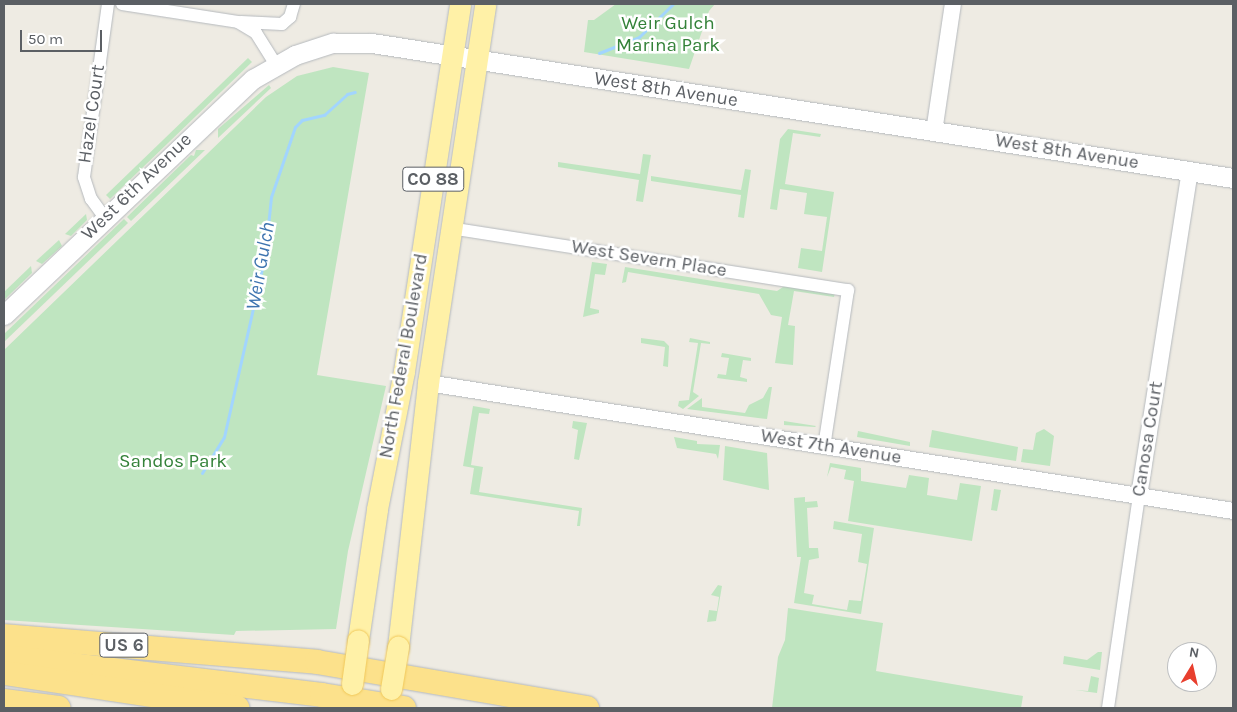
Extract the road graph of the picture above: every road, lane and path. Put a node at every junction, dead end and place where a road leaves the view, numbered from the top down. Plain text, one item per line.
1 (108, 4) edge
2 (128, 4) edge
3 (294, 4) edge
4 (460, 4) edge
5 (485, 4) edge
6 (954, 4) edge
7 (238, 22) junction
8 (452, 56) junction
9 (475, 60) junction
10 (275, 64) junction
11 (934, 132) junction
12 (1190, 171) junction
13 (1233, 178) edge
14 (105, 218) junction
15 (450, 228) junction
16 (4, 316) edge
17 (406, 358) junction
18 (428, 384) junction
19 (824, 446) junction
20 (1140, 496) junction
21 (1233, 511) edge
22 (4, 636) edge
23 (4, 657) edge
24 (4, 673) edge
25 (4, 701) edge
26 (350, 704) edge
27 (391, 707) edge
28 (38, 708) edge
29 (59, 708) edge
30 (237, 708) edge
31 (587, 708) edge
32 (1108, 708) edge

1 - 14 street, Hazel Court
2 - 7 street
3 - 7 street
4 - 8 main road, North Federal Boulevard / CO 88
5 - 9 main road, North Federal Boulevard
6 - 11 street
7 - 10 street
8 - 9 main road, West 8th Avenue
8 - 10 main road, West 8th Avenue
8 - 17 main road, North Federal Boulevard / CO 88
9 - 11 main road, West 8th Avenue
9 - 15 main road, North Federal Boulevard
10 - 14 main road, West 6th Avenue
11 - 12 main road, West 8th Avenue
12 - 13 main road, West 8th Avenue
12 - 20 street, Canosa Court
14 - 16 main road, West 6th Avenue
15 - 18 main road, North Federal Boulevard
15 - 19 street, West Severn Place
17 - 18 main road
17 - 26 main road, North Federal Boulevard / CO 88, bridge
18 - 19 street, West 7th Avenue
18 - 27 main road, North Federal Boulevard, bridge
19 - 20 street, West 7th Avenue
20 - 21 street, West 7th Avenue
20 - 32 street, Canosa Court
22 - 31 highway, US 6
23 - 26 highway
24 - 30 highway
25 - 28 highway
25 - 29 highway
26 - 27 highway

